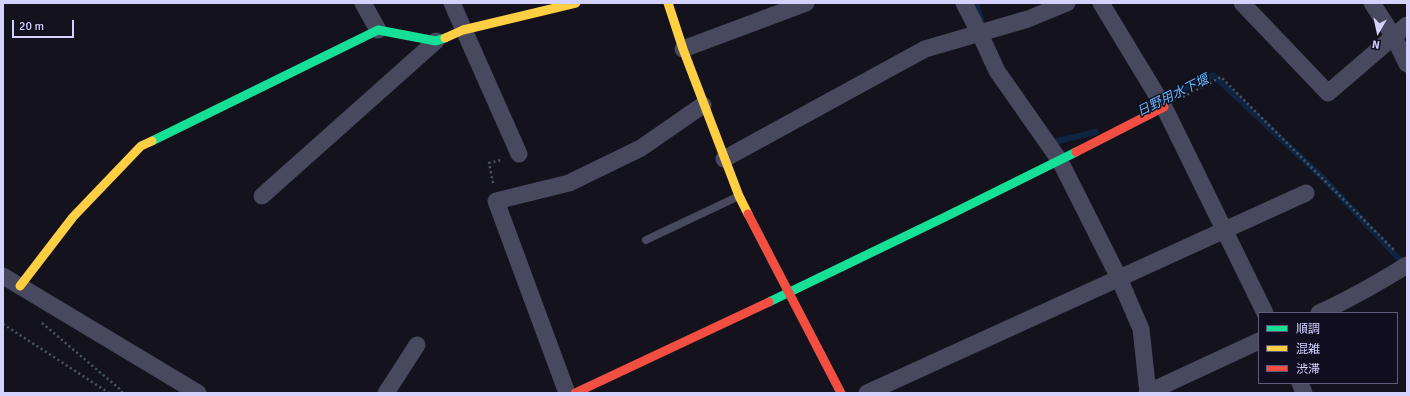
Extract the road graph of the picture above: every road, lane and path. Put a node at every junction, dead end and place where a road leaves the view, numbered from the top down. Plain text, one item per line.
1 (363, 3) edge
2 (452, 3) edge
3 (576, 3) edge
4 (668, 3) edge
5 (806, 3) edge
6 (964, 3) edge
7 (1067, 3) edge
8 (1101, 3) edge
9 (1242, 3) edge
10 (1372, 3) edge
11 (537, 7) edge
12 (1407, 25) edge
13 (378, 30) junction
14 (463, 30) junction
15 (980, 34) junction
16 (1394, 37) junction
17 (436, 41) junction
18 (683, 49) junction
19 (1407, 64) edge
20 (703, 105) junction
21 (1164, 106) junction
22 (519, 154) joint
23 (724, 159) junction
24 (1060, 161) junction
25 (1306, 193) dead end
26 (262, 196) dead end
27 (739, 196) junction
28 (496, 201) junction
29 (1224, 230) junction
30 (646, 240) dead end
31 (1396, 252) dead end
32 (1407, 265) edge
33 (3, 276) edge
34 (1119, 278) junction
35 (20, 286) junction
36 (788, 293) junction
37 (1265, 312) edge
38 (1321, 312) edge
39 (36, 319) dead end
40 (3, 324) edge
41 (1258, 341) edge
42 (417, 345) dead end
43 (109, 393) edge
44 (122, 393) edge
45 (198, 393) edge
46 (386, 393) edge
47 (567, 393) edge
48 (575, 393) edge
49 (841, 393) edge
50 (867, 393) edge
51 (1148, 393) edge

1 - 13 street
2 - 14 street
3 - 11 street
4 - 18 street
5 - 18 street
6 - 15 street
7 - 15 street
8 - 21 street
9 - 16 street
10 - 16 street
11 - 14 street
12 - 16 street
13 - 17 street
13 - 35 street
14 - 17 street
14 - 22 street
15 - 23 street
15 - 24 street
16 - 19 street
17 - 26 street
18 - 20 street
20 - 23 street
20 - 28 street
21 - 24 street
21 - 29 street
21 - 31 path
22 - 28 path
23 - 27 street
24 - 34 street
24 - 36 street
25 - 29 street
27 - 30 lane
27 - 36 street
28 - 47 street
29 - 34 street
29 - 37 street
32 - 38 street
33 - 35 street
34 - 50 street
34 - 51 street
35 - 45 street
36 - 48 street
36 - 49 street
39 - 44 path
40 - 43 path
41 - 51 street
42 - 46 street

